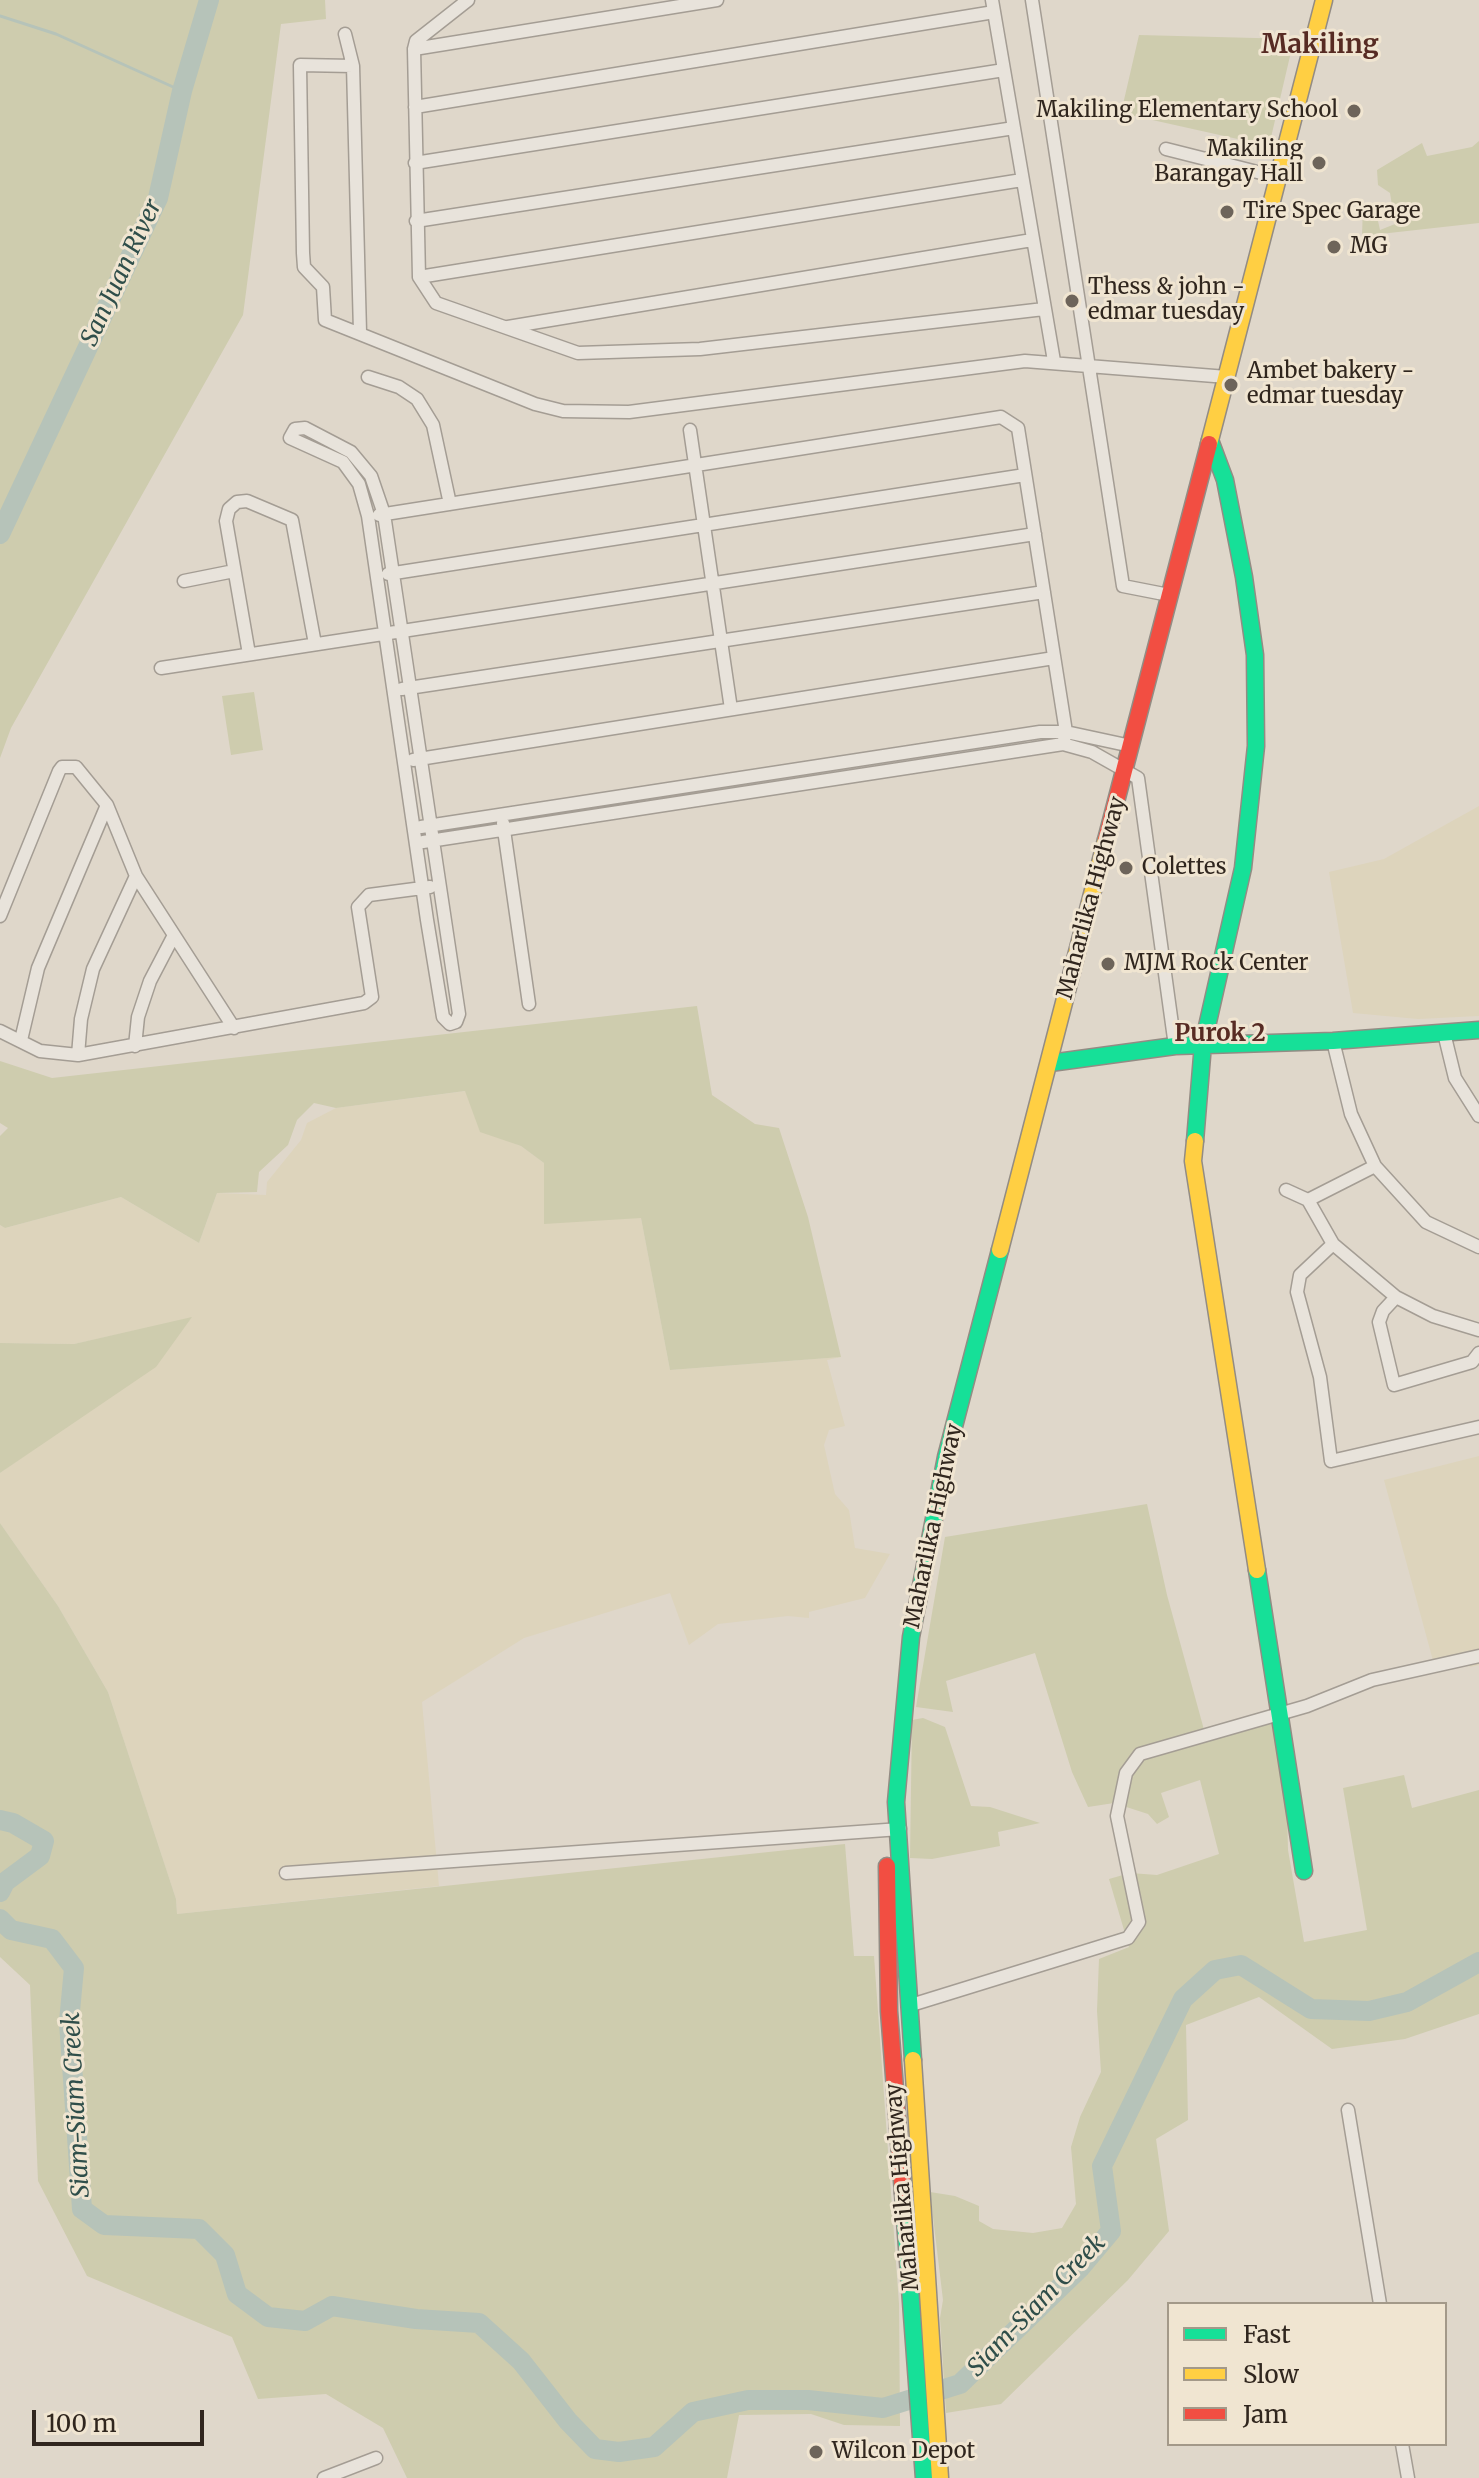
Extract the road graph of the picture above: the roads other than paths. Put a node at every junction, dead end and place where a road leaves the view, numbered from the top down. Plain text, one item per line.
1 (468, 0) edge
2 (717, 0) edge
3 (1032, 0) edge
4 (1324, 0) edge
5 (993, 6) edge
6 (345, 34) dead end
7 (414, 49) junction
8 (353, 66) junction
9 (1004, 70) junction
10 (415, 107) junction
11 (1014, 128) junction
12 (1166, 149) dead end
13 (415, 163) junction
14 (1277, 177) junction
15 (1022, 180) junction
16 (416, 221) junction
17 (1032, 240) junction
18 (419, 277) junction
19 (1044, 309) junction
20 (505, 327) junction
21 (360, 332) junction
22 (1054, 361) junction
23 (1091, 364) junction
24 (368, 377) dead end
25 (1227, 377) junction
26 (690, 430) dead end
27 (1210, 440) junction
28 (695, 465) junction
29 (1025, 475) junction
30 (450, 504) junction
31 (384, 514) junction
32 (368, 516) junction
33 (704, 525) junction
34 (1035, 534) junction
35 (234, 571) junction
36 (393, 573) junction
37 (376, 576) junction
38 (184, 581) dead end
39 (712, 583) junction
40 (1044, 592) junction
41 (1169, 595) junction
42 (401, 631) junction
43 (385, 633) junction
44 (721, 641) junction
45 (315, 644) junction
46 (249, 654) junction
47 (1054, 658) junction
48 (161, 668) dead end
49 (409, 688) junction
50 (393, 690) junction
51 (731, 709) junction
52 (1064, 738) junction
53 (1131, 746) junction
54 (419, 759) junction
55 (404, 761) junction
56 (1126, 768) junction
57 (107, 805) junction
58 (502, 816) junction
59 (429, 826) junction
60 (414, 828) junction
61 (504, 830) junction
62 (431, 841) junction
63 (416, 844) junction
64 (136, 876) junction
65 (437, 886) junction
66 (423, 888) junction
67 (0, 916) edge
68 (173, 937) junction
69 (529, 1004) dead end
70 (234, 1028) junction
71 (1479, 1030) edge
72 (0, 1031) edge
73 (1444, 1033) junction
74 (21, 1040) junction
75 (1333, 1041) junction
76 (1203, 1044) junction
77 (135, 1046) junction
78 (1175, 1046) junction
79 (78, 1055) junction
80 (1050, 1063) junction
81 (1479, 1116) edge
82 (1375, 1166) junction
83 (1286, 1190) dead end
84 (1308, 1200) junction
85 (1333, 1244) junction
86 (1479, 1247) edge
87 (1396, 1297) junction
88 (1479, 1330) edge
89 (1479, 1353) edge
90 (1479, 1427) edge
91 (1479, 1656) edge
92 (1281, 1712) junction
93 (894, 1829) junction
94 (1304, 1871) dead end
95 (286, 1873) dead end
96 (908, 2006) junction
97 (1348, 2110) dead end
98 (1380, 2302) edge
99 (924, 2340) junction
100 (1402, 2446) edge
101 (376, 2458) dead end
102 (324, 2478) edge
103 (924, 2478) edge
104 (940, 2478) edge
105 (1408, 2478) edge

1 - 7 street
2 - 7 street
3 - 23 street
4 - 14 main road, Maharlika Highway
5 - 9 street
5 - 10 street
6 - 8 street
7 - 10 street
8 - 21 street
8 - 21 street
9 - 11 street
9 - 13 street
10 - 13 street
11 - 15 street
11 - 16 street
12 - 14 street
13 - 16 street
14 - 25 main road, Maharlika Highway
15 - 17 street
15 - 18 street
16 - 18 street
17 - 19 street
17 - 20 street
18 - 20 street
19 - 20 street
19 - 22 street
21 - 22 street
22 - 23 street
23 - 25 street
23 - 41 street
24 - 30 street
25 - 27 main road, Maharlika Highway
26 - 28 street
27 - 41 main road, Maharlika Highway
27 - 76 main road
28 - 29 street
28 - 30 street
28 - 33 street
29 - 33 street
29 - 34 street
30 - 31 street
31 - 32 street
31 - 32 street
31 - 36 street
32 - 37 street
33 - 36 street
33 - 39 street
34 - 39 street
34 - 40 street
35 - 38 street
35 - 45 street
35 - 46 street
36 - 37 street
36 - 42 street
37 - 43 street
39 - 42 street
39 - 44 street
40 - 44 street
40 - 47 street
41 - 53 main road, Maharlika Highway
42 - 43 street
42 - 49 street
43 - 45 street
43 - 50 street
44 - 49 street
44 - 51 street
45 - 46 street
46 - 48 street
47 - 51 street
47 - 52 street
49 - 50 street
49 - 54 street
50 - 55 street
51 - 54 street
52 - 53 street
52 - 56 street
52 - 58 street
52 - 61 street
53 - 56 main road, Maharlika Highway
54 - 55 street
54 - 59 street
55 - 60 street
56 - 78 street
56 - 80 main road, Maharlika Highway
57 - 64 street
57 - 67 street
57 - 74 street
58 - 59 street
58 - 61 street
59 - 60 street
59 - 62 street
60 - 63 street
61 - 62 street
61 - 69 street
62 - 63 street
62 - 65 street
63 - 66 street
64 - 68 street
64 - 79 street
65 - 66 street
65 - 66 street
66 - 70 street
68 - 70 street
68 - 77 street
70 - 77 street
71 - 73 main road
72 - 74 street
73 - 75 main road
73 - 81 street
74 - 79 street
75 - 76 main road
75 - 82 street
76 - 78 main road
76 - 92 main road
77 - 79 street
78 - 80 main road
80 - 93 main road, Maharlika Highway
82 - 84 street
82 - 86 street
83 - 84 street
84 - 85 street
85 - 87 street
85 - 90 street
87 - 88 street
87 - 89 street
91 - 92 street
92 - 94 main road
92 - 96 street
93 - 95 street
93 - 96 main road, Maharlika Highway
93 - 99 main road, Maharlika Highway
96 - 99 main road, Maharlika Highway
97 - 98 street
99 - 103 main road, Maharlika Highway
99 - 104 main road, Maharlika Highway
100 - 105 street
101 - 102 street

